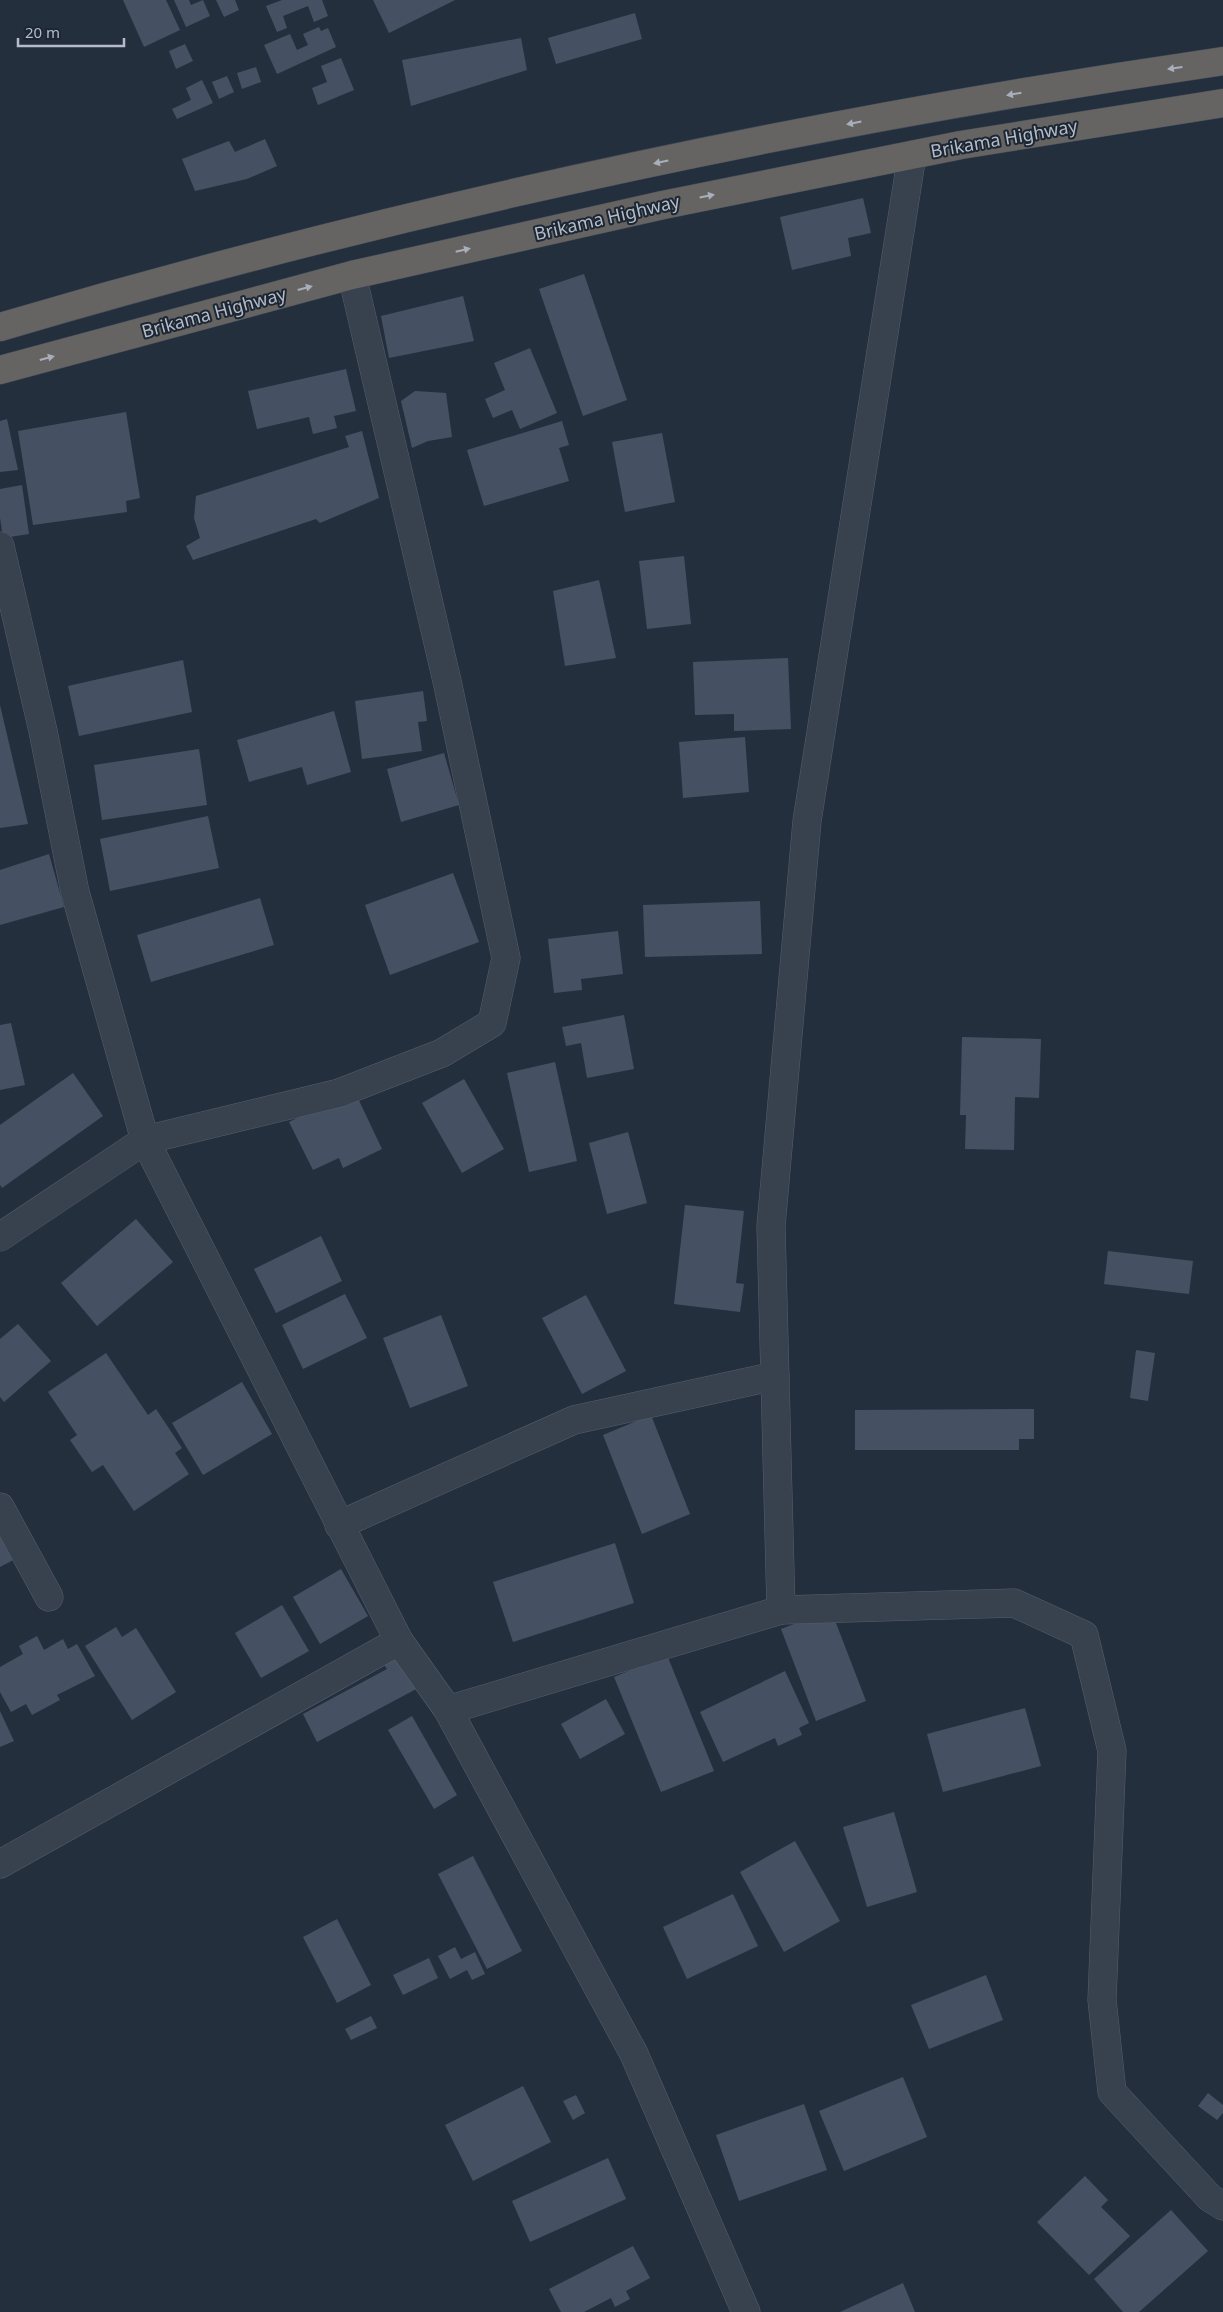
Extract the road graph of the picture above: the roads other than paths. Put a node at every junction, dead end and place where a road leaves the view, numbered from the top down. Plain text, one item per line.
1 (1223, 61) edge
2 (1223, 103) edge
3 (912, 154) junction
4 (352, 276) junction
5 (0, 327) edge
6 (0, 370) edge
7 (0, 546) edge
8 (145, 1140) junction
9 (0, 1237) edge
10 (775, 1376) junction
11 (0, 1508) edge
12 (339, 1525) junction
13 (48, 1597) dead end
14 (781, 1610) junction
15 (399, 1641) junction
16 (448, 1710) junction
17 (0, 1864) edge
18 (1223, 2206) edge
19 (746, 2312) edge

1 -> 5 highway
2 - 3 highway, Brikama Highway
4 -> 3 highway, Brikama Highway
3 - 10 street
6 -> 4 highway, Brikama Highway
4 - 8 street
7 - 8 street
8 - 9 street
8 - 12 street
10 - 12 street
10 - 14 street
11 - 13 street
12 - 15 street
14 - 16 street
14 - 18 street
15 - 16 street
15 - 17 street
16 - 19 street

